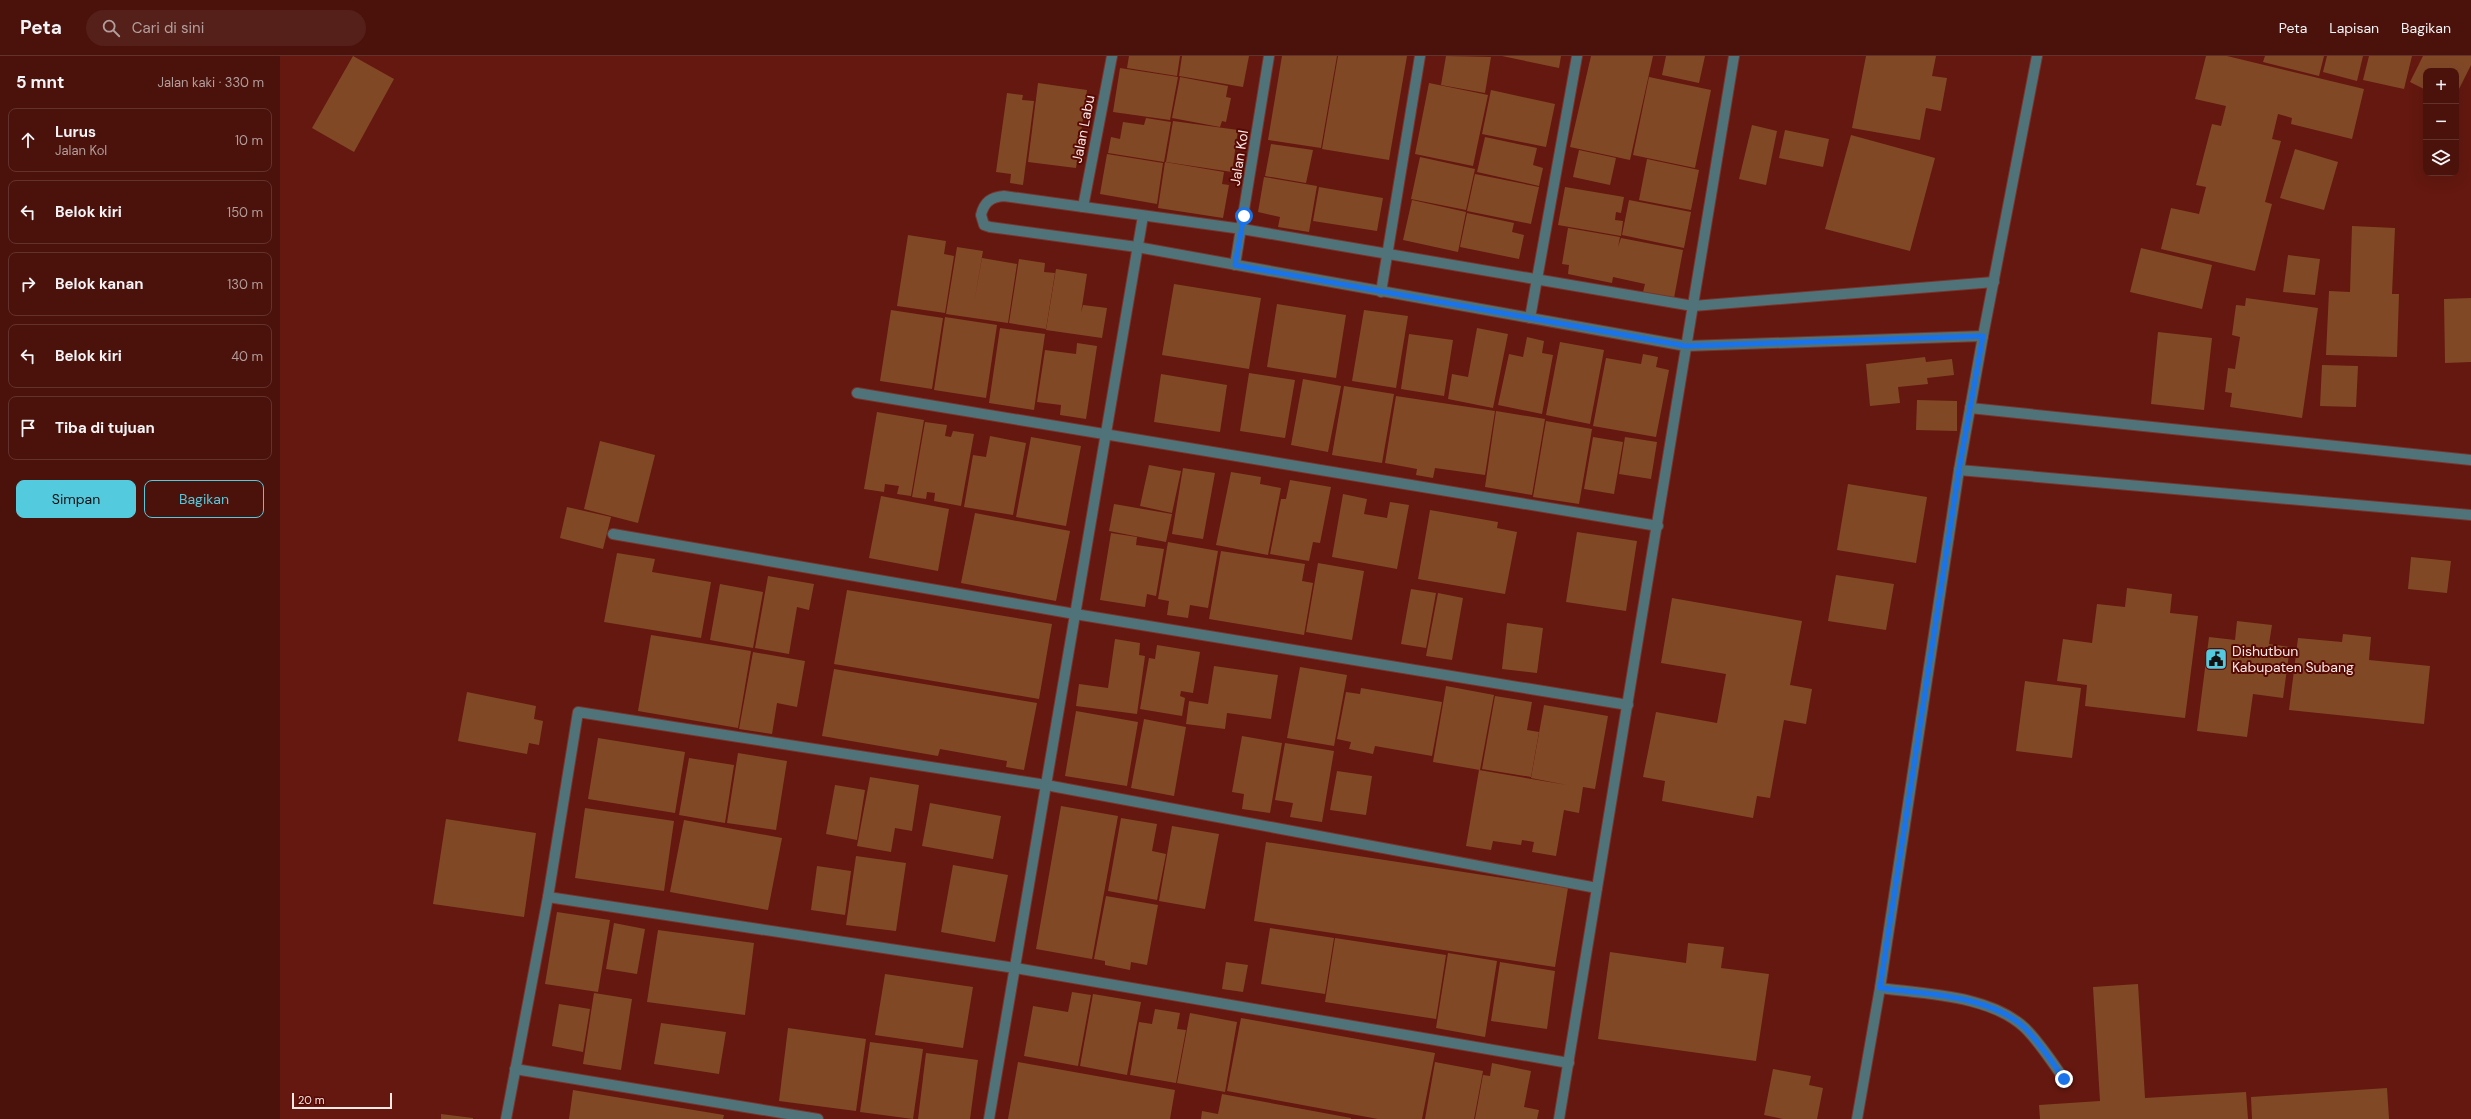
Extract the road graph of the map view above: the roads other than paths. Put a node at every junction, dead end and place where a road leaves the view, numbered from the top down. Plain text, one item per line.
1 (1112, 56) edge
2 (1269, 56) edge
3 (1420, 56) edge
4 (1577, 56) edge
5 (1734, 56) edge
6 (2037, 56) edge
7 (1083, 207) junction
8 (1143, 216) junction
9 (1242, 229) junction
10 (1137, 247) junction
11 (1388, 255) junction
12 (1235, 265) junction
13 (1538, 279) junction
14 (1994, 282) junction
15 (1381, 292) junction
16 (1693, 306) junction
17 (1530, 318) junction
18 (1983, 336) junction
19 (1686, 346) junction
20 (857, 393) dead end
21 (1970, 408) junction
22 (1105, 435) junction
23 (2471, 460) edge
24 (1959, 470) junction
25 (2471, 515) edge
26 (1658, 526) junction
27 (613, 534) dead end
28 (1075, 614) junction
29 (1628, 705) junction
30 (1046, 785) junction
31 (1597, 888) junction
32 (548, 898) junction
33 (1015, 968) junction
34 (1880, 988) junction
35 (1569, 1063) junction
36 (515, 1069) junction
37 (2064, 1079) dead end
38 (506, 1119) edge
39 (818, 1119) edge
40 (989, 1119) edge
41 (1559, 1119) edge
42 (1857, 1119) edge

1 - 7 street, Jalan Labu
2 - 9 street, Jalan Kol
3 - 11 street
4 - 13 street
5 - 16 street
6 - 14 street
7 - 8 street
7 - 10 street
8 - 9 street
8 - 10 street
9 - 11 street
9 - 12 street, Jalan Kol
10 - 12 street
10 - 22 street
11 - 13 street
11 - 15 street
12 - 15 street
13 - 16 street
13 - 17 street
14 - 16 street
14 - 18 street
15 - 17 street
16 - 19 street
17 - 19 street
18 - 19 street
18 - 21 street
19 - 26 street
20 - 22 street
21 - 23 street
21 - 24 street
22 - 26 street
22 - 28 street
24 - 25 street
24 - 34 street
26 - 29 street
27 - 28 street
28 - 29 street
28 - 30 street
29 - 31 street
30 - 31 street
30 - 32 street
30 - 33 street
31 - 35 street
32 - 33 street
32 - 36 street
33 - 35 street
33 - 40 street
34 - 37 street
34 - 42 street
35 - 41 street
36 - 38 street
36 - 39 street

